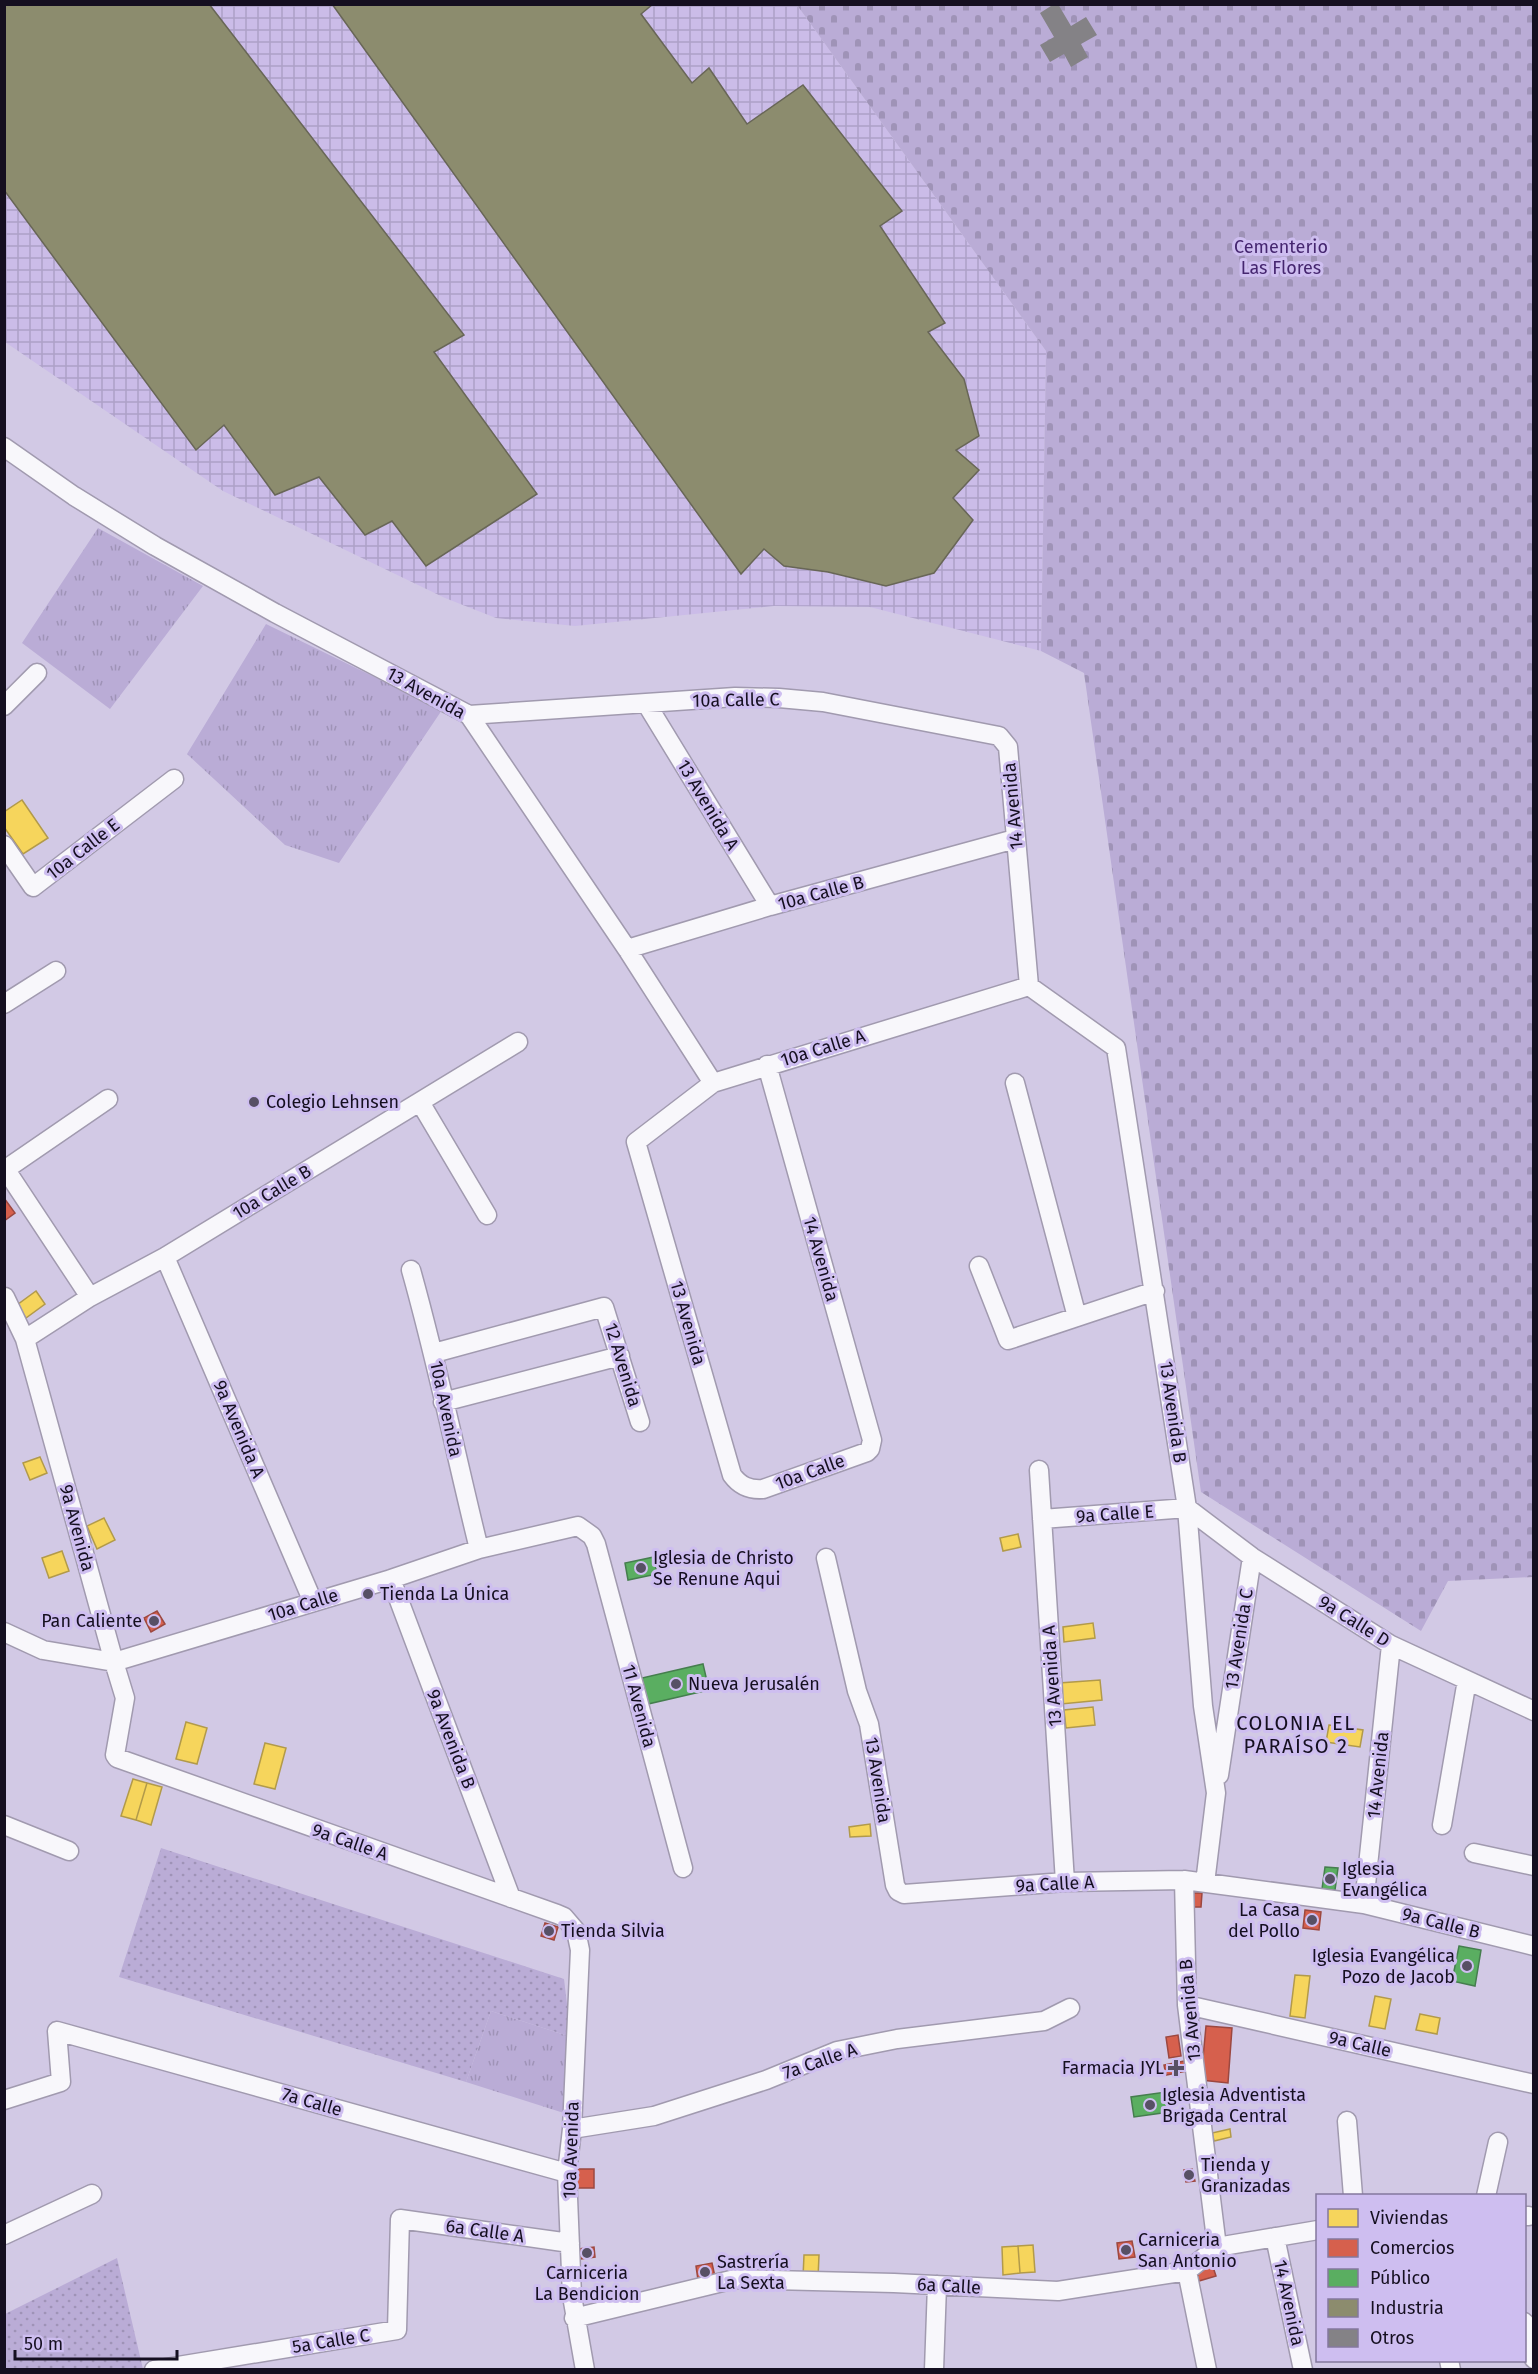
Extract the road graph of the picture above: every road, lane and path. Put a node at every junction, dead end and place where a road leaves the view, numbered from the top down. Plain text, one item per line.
1 (4, 447) edge
2 (37, 673) dead end
3 (646, 703) junction
4 (4, 706) edge
5 (469, 715) junction
6 (999, 736) joint
7 (174, 779) dead end
8 (1015, 839) junction
9 (4, 845) edge
10 (771, 906) junction
11 (627, 949) junction
12 (56, 971) dead end
13 (1029, 986) junction
14 (4, 1004) edge
15 (518, 1042) dead end
16 (767, 1065) junction
17 (713, 1083) junction
18 (1015, 1083) dead end
19 (108, 1099) dead end
20 (420, 1102) junction
21 (636, 1145) joint
22 (5, 1168) edge
23 (487, 1215) dead end
24 (165, 1257) junction
25 (979, 1266) dead end
26 (411, 1269) dead end
27 (1155, 1291) junction
28 (6, 1297) edge
29 (90, 1298) junction
30 (1077, 1317) junction
31 (25, 1339) junction
32 (434, 1353) junction
33 (620, 1356) junction
34 (443, 1402) junction
35 (640, 1422) dead end
36 (867, 1452) joint
37 (1039, 1470) dead end
38 (754, 1490) joint
39 (1187, 1508) junction
40 (1042, 1519) junction
41 (596, 1544) joint
42 (479, 1550) junction
43 (1252, 1557) junction
44 (826, 1558) dead end
45 (391, 1579) junction
46 (313, 1602) junction
47 (4, 1632) edge
48 (1391, 1645) junction
49 (114, 1662) junction
50 (1467, 1680) junction
51 (1533, 1711) edge
52 (119, 1761) joint
53 (1216, 1793) junction
54 (4, 1825) edge
55 (1442, 1825) dead end
56 (69, 1851) dead end
57 (1474, 1853) dead end
58 (1533, 1866) edge
59 (683, 1868) dead end
60 (1184, 1880) junction
61 (1065, 1882) junction
62 (1205, 1883) junction
63 (904, 1894) joint
64 (511, 1898) junction
65 (1364, 1904) junction
66 (576, 1931) joint
67 (1533, 1946) edge
68 (1187, 2005) junction
69 (1070, 2008) dead end
70 (1533, 2084) edge
71 (4, 2100) edge
72 (1347, 2121) dead end
73 (572, 2129) junction
74 (1498, 2142) dead end
75 (567, 2173) junction
76 (92, 2194) dead end
77 (1353, 2194) edge
78 (1486, 2194) edge
79 (400, 2219) joint
80 (1316, 2230) edge
81 (4, 2235) edge
82 (1275, 2237) junction
83 (570, 2243) junction
84 (1217, 2247) junction
85 (1187, 2271) junction
86 (938, 2285) junction
87 (574, 2318) junction
88 (1526, 2330) edge
89 (1533, 2359) edge
90 (154, 2370) edge
91 (585, 2370) edge
92 (934, 2370) edge
93 (1207, 2370) edge
94 (1303, 2370) edge

1 - 5 street, 13 Avenida
2 - 4 street
3 - 5 street, 10a Calle C
3 - 6 street, 10a Calle C
3 - 10 street, 13 Avenida A
5 - 11 street, 13 Avenida
6 - 8 street, 14 Avenida
7 - 9 street, 10a Calle E
8 - 10 street, 10a Calle B
8 - 13 street, 14 Avenida
10 - 11 street, 10a Calle B
11 - 17 street, 13 Avenida
12 - 14 street
13 - 16 street, 10a Calle A
13 - 27 street, 13 Avenida B
15 - 20 street, 10a Calle B
16 - 17 street, 10a Calle A
16 - 36 street, 14 Avenida
17 - 21 street, 10a Calle A
18 - 30 street
19 - 22 street
20 - 23 street
20 - 24 street, 10a Calle B
21 - 38 street, 13 Avenida
22 - 29 street
24 - 29 street, 10a Calle B
24 - 46 street, 9a Avenida A
25 - 30 street
26 - 32 street, 10a Avenida
27 - 30 street
27 - 39 street, 13 Avenida B
28 - 31 street, 9a Avenida
29 - 31 street, 10a Calle B
31 - 49 street, 9a Avenida
32 - 33 street, 12 Avenida
32 - 34 street, 10a Avenida
33 - 34 street
33 - 35 street, 12 Avenida
34 - 42 street, 10a Avenida
36 - 38 street, 10a Calle
37 - 40 street, 13 Avenida A
39 - 40 street, 9a Calle E
39 - 43 street, 9a Calle D
39 - 53 street, 13 Avenida B
40 - 61 street, 13 Avenida A
41 - 42 street, 10a Calle
41 - 59 street, 11 Avenida
42 - 45 street, 10a Calle
43 - 48 street, 9a Calle D
43 - 53 street, 13 Avenida C
44 - 63 street, 13 Avenida
45 - 46 street, 10a Calle
45 - 64 street, 9a Avenida B
46 - 49 street, 10a Calle
47 - 49 street, 10a Calle
48 - 50 street, 9a Calle D
48 - 65 street, 14 Avenida
49 - 52 street, 9a Avenida
50 - 51 street, 9a Calle D
50 - 55 street
52 - 64 street, 9a Calle A
53 - 62 street, 13 Avenida B
54 - 56 street
57 - 58 street
60 - 61 street, 9a Calle A
60 - 62 street, 9a Calle A
60 - 68 street, 13 Avenida B
61 - 63 street, 9a Calle A
62 - 65 street, 9a Calle B
64 - 66 street, 9a Calle A
65 - 67 street, 9a Calle B
66 - 73 street, 10a Avenida
68 - 70 street, 9a Calle
68 - 84 street, 13 Avenida B
69 - 73 street, 7a Calle A
71 - 75 street, 7a Calle
72 - 77 street
73 - 75 street, 10a Avenida
74 - 78 street
75 - 83 street, 10a Avenida
76 - 81 street
79 - 83 street, 6a Calle A
79 - 90 street, 5a Calle C
80 - 82 street, 6a Calle
82 - 84 street, 6a Calle
82 - 94 street, 14 Avenida
83 - 87 street, 10a Avenida
84 - 85 street, 6a Calle
85 - 86 street, 6a Calle
85 - 93 street
86 - 87 street, 6a Calle
86 - 92 street
87 - 91 street, 10a Avenida
88 - 89 street

